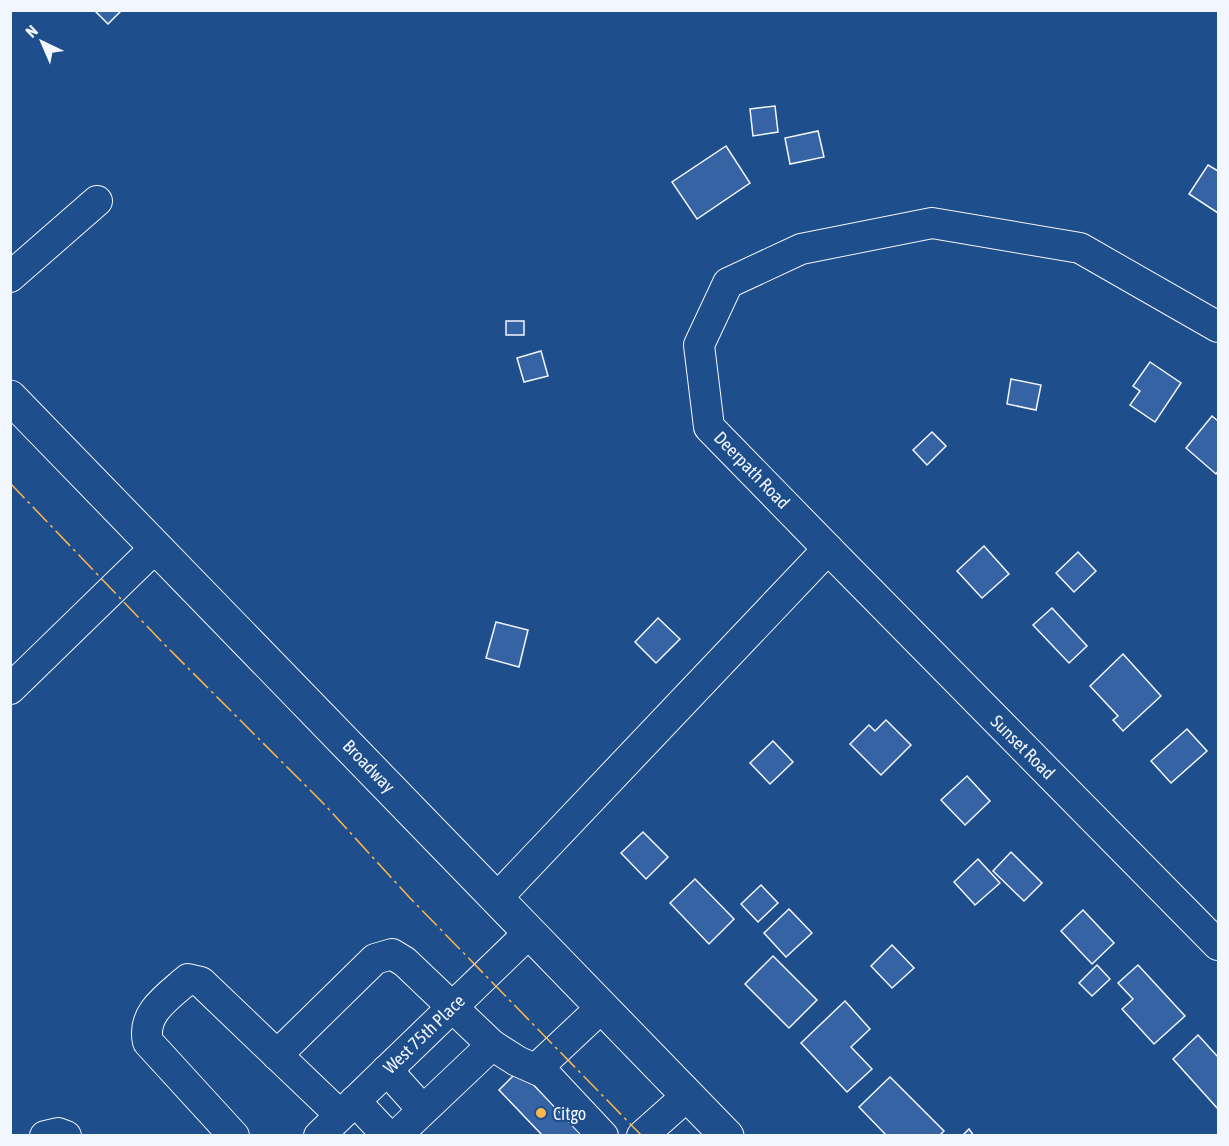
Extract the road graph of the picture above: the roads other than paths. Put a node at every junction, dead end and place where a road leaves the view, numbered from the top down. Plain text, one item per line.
1 (97, 201) dead end
2 (10, 276) edge
3 (1218, 327) edge
4 (10, 398) edge
5 (156, 547) junction
6 (828, 549) junction
7 (10, 689) edge
8 (496, 898) junction
9 (530, 932) junction
10 (1218, 945) edge
11 (602, 1006) junction
12 (451, 1008) junction
13 (492, 1045) junction
14 (277, 1055) junction
15 (536, 1069) junction
16 (387, 1071) junction
17 (688, 1095) junction
18 (422, 1109) junction
19 (338, 1117) edge
20 (723, 1134) edge
21 (45, 1136) edge
22 (66, 1136) edge
23 (234, 1136) edge
24 (388, 1136) edge
25 (396, 1136) edge
26 (603, 1136) edge
27 (642, 1136) edge

1 - 2 street
3 - 6 street, Deerpath Road
4 - 5 main road, Broadway
5 - 7 street
5 - 8 main road, Broadway
6 - 8 street
6 - 10 street, Sunset Road
8 - 9 main road, Broadway
9 - 11 main road, Broadway
9 - 12 street, West 75th Place
11 - 15 street
11 - 17 main road, Broadway
12 - 13 street
12 - 14 street
12 - 16 street, West 75th Place
13 - 15 street
13 - 18 street
14 - 19 street
14 - 23 street
15 - 26 street
16 - 18 street
16 - 19 street, West 75th Place
17 - 20 main road, Broadway
17 - 27 street
18 - 25 street
19 - 24 street
21 - 22 street

